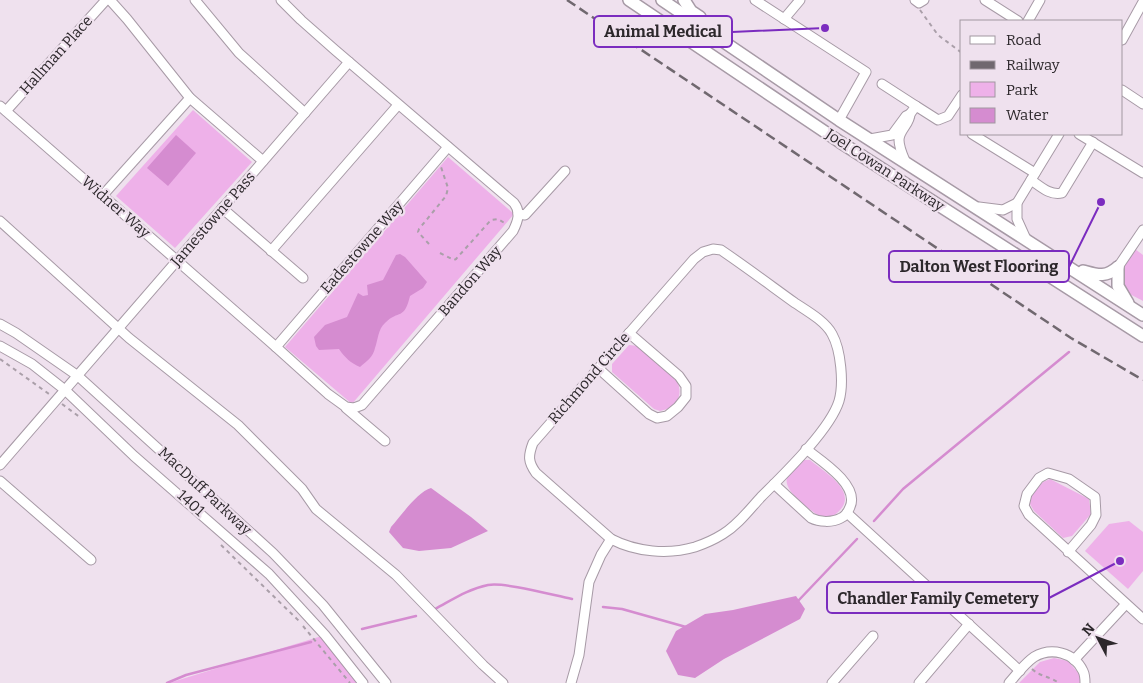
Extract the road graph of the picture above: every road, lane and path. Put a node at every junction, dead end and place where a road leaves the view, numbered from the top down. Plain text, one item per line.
1 (106, 0) edge
2 (110, 0) edge
3 (195, 0) edge
4 (281, 0) edge
5 (629, 0) edge
6 (662, 0) edge
7 (684, 0) edge
8 (755, 0) edge
9 (800, 0) edge
10 (985, 0) edge
11 (1040, 0) edge
12 (919, 2) edge
13 (1143, 2) edge
14 (784, 19) junction
15 (1016, 20) edge
16 (1029, 20) edge
17 (1123, 38) edge
18 (960, 52) edge
19 (349, 62) junction
20 (765, 70) junction
21 (882, 84) dead end
22 (1123, 91) edge
23 (190, 98) junction
24 (960, 98) edge
25 (1143, 104) edge
26 (398, 105) junction
27 (916, 106) junction
28 (3, 108) edge
29 (305, 114) junction
30 (910, 114) junction
31 (839, 120) junction
32 (973, 135) edge
33 (1058, 135) edge
34 (1081, 135) edge
35 (870, 139) junction
36 (1093, 142) junction
37 (448, 147) junction
38 (437, 160) junction
39 (263, 161) junction
40 (906, 163) junction
41 (565, 171) dead end
42 (1143, 173) edge
43 (1033, 177) junction
44 (103, 195) junction
45 (1017, 204) junction
46 (976, 207) junction
47 (222, 208) junction
48 (518, 214) junction
49 (0, 221) edge
50 (516, 227) junction
51 (1143, 230) edge
52 (1026, 240) junction
53 (429, 244) dead end
54 (271, 251) junction
55 (440, 253) dead end
56 (177, 261) junction
57 (1067, 266) junction
58 (1118, 267) junction
59 (303, 278) dead end
60 (1131, 307) junction
61 (1143, 315) edge
62 (0, 324) edge
63 (119, 328) junction
64 (629, 333) junction
65 (1143, 336) edge
66 (0, 346) edge
67 (276, 347) junction
68 (0, 359) edge
69 (598, 368) junction
70 (78, 376) junction
71 (66, 390) junction
72 (57, 400) junction
73 (346, 407) junction
74 (83, 420) dead end
75 (385, 441) dead end
76 (806, 449) junction
77 (0, 465) edge
78 (0, 481) edge
79 (774, 484) junction
80 (847, 513) junction
81 (611, 539) junction
82 (221, 545) dead end
83 (1068, 552) junction
84 (91, 560) dead end
85 (1126, 604) junction
86 (1143, 619) edge
87 (969, 624) junction
88 (873, 636) dead end
89 (1074, 660) junction
90 (1027, 664) junction
91 (1020, 671) junction
92 (350, 683) edge
93 (363, 683) edge
94 (386, 683) edge
95 (503, 683) edge
96 (571, 683) edge
97 (832, 683) edge
98 (919, 683) edge
99 (1009, 683) edge
100 (1057, 683) edge
101 (1085, 683) edge

1 - 28 street, Hallman Place
2 - 23 street
3 - 29 street
4 - 19 street
5 - 65 main road, Joel Cowan Parkway
6 - 20 main road, Joel Cowan Parkway
7 - 20 main road
8 - 14 street
9 - 14 street
10 - 15 street
11 - 16 street
12 - 18 path
13 - 17 street
14 - 31 street
19 - 26 street
19 - 29 street, Jamestowne Pass
20 - 31 main road, Joel Cowan Parkway
21 - 27 street
22 - 25 street
23 - 39 street
23 - 44 street
24 - 27 street
26 - 37 street
26 - 54 street
27 - 30 street
28 - 44 street, Widner Way
29 - 39 street, Jamestowne Pass
30 - 35 street
30 - 40 street
31 - 35 main road, Joel Cowan Parkway
32 - 43 street
33 - 43 street
34 - 36 street
35 - 40 main road, Joel Cowan Parkway
36 - 42 street
36 - 43 street
37 - 38 street, Eadestowne Way
37 - 48 street
38 - 53 path
38 - 67 street, Eadestowne Way
39 - 47 street, Jamestowne Pass
40 - 46 main road, Joel Cowan Parkway
41 - 48 street
43 - 45 street
44 - 56 street, Widner Way
45 - 46 street
45 - 52 street
46 - 52 main road, Joel Cowan Parkway
47 - 54 street
47 - 56 street, Jamestowne Pass
48 - 50 street
49 - 63 street
50 - 55 path
50 - 73 street, Bandon Way
51 - 58 street
52 - 57 main road, Joel Cowan Parkway
54 - 59 street
56 - 63 street, Jamestowne Pass
56 - 67 street
57 - 58 main road
57 - 60 main road, Joel Cowan Parkway
58 - 60 main road
60 - 61 main road, Joel Cowan Parkway
62 - 70 street, MacDuff Parkway
63 - 70 street, Jamestowne Pass
63 - 95 street
64 - 69 street, Richmond Circle
64 - 69 street
64 - 76 street, Richmond Circle
66 - 71 street, MacDuff Parkway
67 - 73 street
68 - 72 path
69 - 81 street, Richmond Circle
70 - 71 street, Jamestowne Pass
70 - 94 street, MacDuff Parkway
71 - 72 street, Jamestowne Pass
71 - 93 street, MacDuff Parkway
72 - 74 path
72 - 77 street, Jamestowne Pass
73 - 75 street
76 - 79 street, Richmond Circle
76 - 80 street
78 - 84 street
79 - 80 street
79 - 81 street, Richmond Circle
80 - 87 street
81 - 96 street
82 - 92 path
83 - 83 street
83 - 85 street
85 - 86 street
85 - 89 street
87 - 91 street
87 - 98 street
88 - 97 street
89 - 90 street
89 - 101 street
90 - 91 street
90 - 100 path
91 - 99 street

